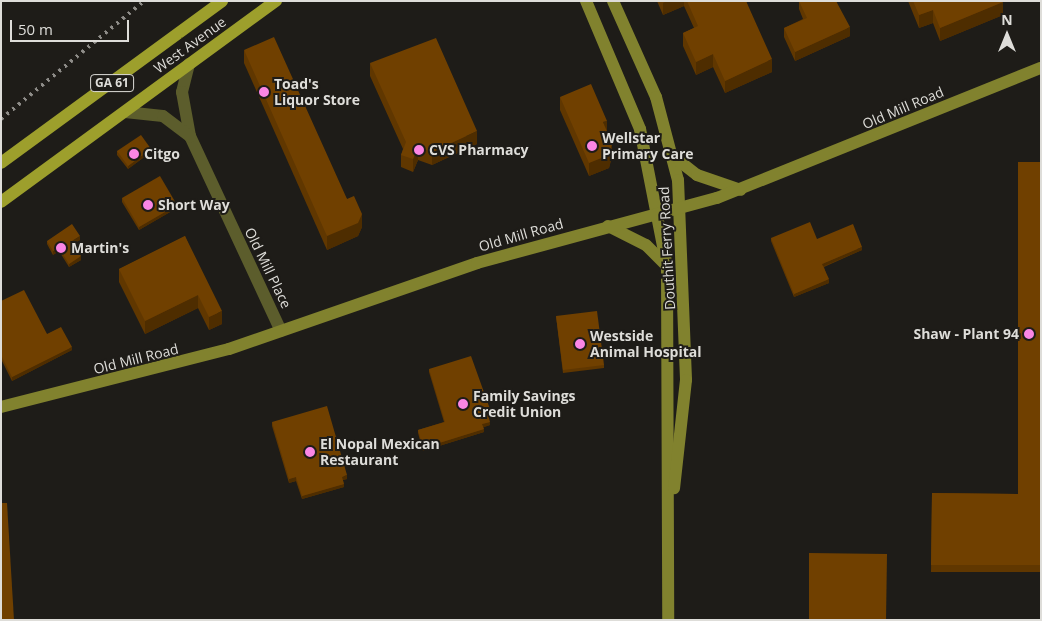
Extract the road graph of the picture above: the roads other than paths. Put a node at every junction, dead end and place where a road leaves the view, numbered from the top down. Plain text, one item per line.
1 (222, 1) edge
2 (276, 1) edge
3 (586, 1) edge
4 (613, 1) edge
5 (189, 64) junction
6 (1041, 68) edge
7 (125, 112) junction
8 (190, 136) junction
9 (674, 157) junction
10 (1, 163) edge
11 (741, 190) junction
12 (1, 202) edge
13 (681, 207) junction
14 (659, 213) junction
15 (608, 226) junction
16 (666, 266) junction
17 (281, 331) junction
18 (1, 407) edge
19 (671, 504) junction
20 (668, 620) edge

1 - 10 main road, West Avenue / GA 61
2 - 5 main road, West Avenue / GA 61
3 - 14 street, Douthit Ferry Road
4 - 9 street, Douthit Ferry Road
5 - 7 main road, West Avenue / GA 61
5 - 8 street, Old Mill Place
6 - 11 street, Old Mill Road
7 - 8 street, Old Mill Place
7 - 12 main road, West Avenue / GA 61
8 - 17 street, Old Mill Place
9 - 11 street
9 - 13 street, Douthit Ferry Road
11 - 13 street, Old Mill Road
13 - 14 street, Old Mill Road
13 - 19 street, Douthit Ferry Road
14 - 15 street, Old Mill Road
14 - 16 street, Douthit Ferry Road
15 - 16 street
15 - 17 street, Old Mill Road
16 - 19 street, Douthit Ferry Road
17 - 18 street, Old Mill Road
19 - 20 street, Douthit Ferry Road

